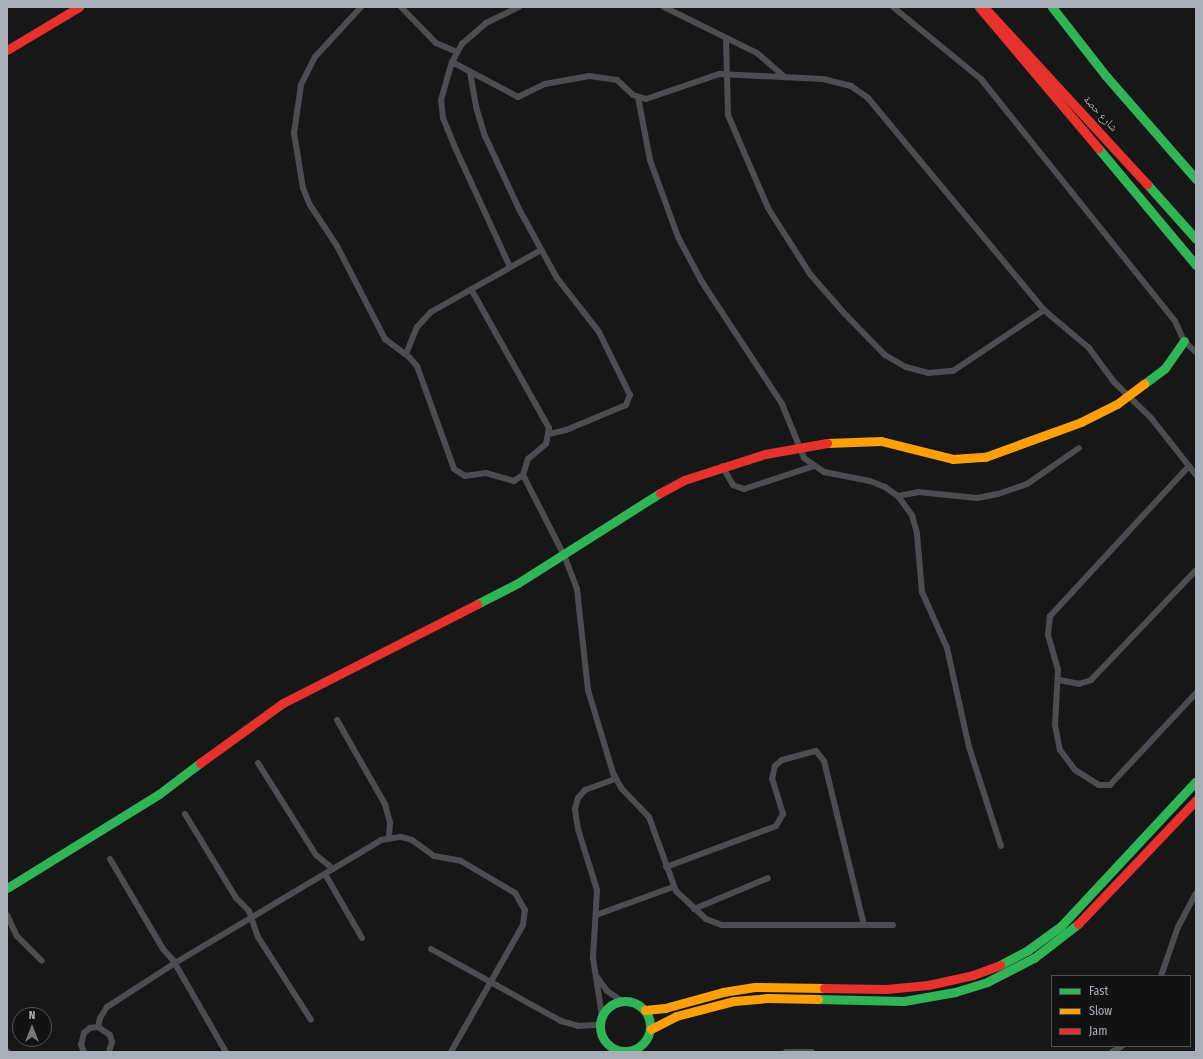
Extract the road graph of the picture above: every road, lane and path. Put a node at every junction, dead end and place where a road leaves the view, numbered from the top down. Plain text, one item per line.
1 (79, 7) edge
2 (361, 7) edge
3 (401, 7) edge
4 (519, 7) edge
5 (664, 7) edge
6 (893, 7) edge
7 (979, 7) edge
8 (984, 7) edge
9 (1052, 7) edge
10 (726, 38) junction
11 (7, 50) edge
12 (457, 52) junction
13 (452, 62) junction
14 (470, 72) junction
15 (725, 74) junction
16 (785, 77) junction
17 (638, 98) junction
18 (1196, 179) edge
19 (1196, 239) edge
20 (541, 250) junction
21 (1196, 265) edge
22 (510, 267) junction
23 (471, 289) junction
24 (1044, 310) junction
25 (1184, 341) junction
26 (1196, 352) edge
27 (406, 354) junction
28 (1128, 397) junction
29 (550, 434) junction
30 (798, 446) junction
31 (1079, 448) dead end
32 (722, 466) junction
33 (814, 466) junction
34 (1189, 466) junction
35 (523, 475) junction
36 (1196, 475) edge
37 (898, 496) junction
38 (564, 555) junction
39 (1196, 570) edge
40 (1059, 680) junction
41 (1196, 693) edge
42 (336, 720) dead end
43 (258, 763) dead end
44 (615, 779) junction
45 (1196, 781) edge
46 (1196, 800) edge
47 (185, 814) dead end
48 (389, 838) junction
49 (1001, 846) dead end
50 (110, 859) dead end
51 (666, 867) junction
52 (333, 869) junction
53 (325, 874) junction
54 (768, 878) dead end
55 (673, 887) junction
56 (7, 888) edge
57 (1196, 893) edge
58 (694, 909) junction
59 (7, 915) edge
60 (596, 915) junction
61 (252, 916) junction
62 (864, 925) junction
63 (893, 925) dead end
64 (362, 938) dead end
65 (431, 949) dead end
66 (42, 961) dead end
67 (175, 963) junction
68 (1161, 975) edge
69 (596, 976) junction
70 (490, 982) junction
71 (622, 1001) junction
72 (645, 1010) junction
73 (602, 1016) junction
74 (311, 1020) dead end
75 (600, 1025) junction
76 (98, 1027) junction
77 (650, 1030) junction
78 (605, 1047) edge
79 (110, 1051) edge
80 (84, 1052) edge
81 (226, 1052) edge
82 (451, 1052) edge
83 (628, 1052) edge
84 (786, 1052) edge
85 (812, 1052) edge

1 - 11 main road
2 - 27 street
3 - 12 street
4 - 12 street
5 - 10 street
6 - 25 street
7 - 21 main road
8 - 19 main road, شارع حصة
9 - 18 main road
10 - 15 street
10 - 16 street
12 - 13 street
13 - 14 street
13 - 22 street
14 - 17 street
14 - 20 street
15 - 16 street
15 - 17 street
15 - 24 street
16 - 24 street
17 - 30 street
20 - 22 street
20 - 29 street
22 - 23 street
23 - 27 street
23 - 29 street
24 - 28 street
25 - 26 street
25 - 28 main road
27 - 35 street
28 - 30 main road
28 - 34 street
29 - 35 street
30 - 32 main road
30 - 33 street
31 - 37 street
32 - 33 street
32 - 38 main road
33 - 37 street
34 - 36 street
34 - 40 street
35 - 38 street
37 - 49 street
38 - 44 street
38 - 56 main road
39 - 40 street
40 - 41 street
42 - 48 street
43 - 52 street
44 - 51 street
44 - 60 street
45 - 72 main road
46 - 77 main road
47 - 61 street
48 - 52 street
48 - 70 street
50 - 67 street
51 - 55 street
51 - 62 street
52 - 53 street
53 - 61 street
53 - 64 street
54 - 58 street
55 - 58 street
55 - 60 street
57 - 68 street
58 - 62 street
59 - 66 street
60 - 69 street
61 - 67 street
61 - 74 street
62 - 63 street
65 - 70 street
67 - 76 street
67 - 81 street
69 - 71 street
69 - 73 street
70 - 75 street
70 - 82 street
71 - 72 main road
71 - 73 main road
72 - 77 main road
73 - 75 main road
75 - 78 main road
76 - 79 street
76 - 80 street
77 - 83 main road
78 - 83 main road
84 - 85 street

